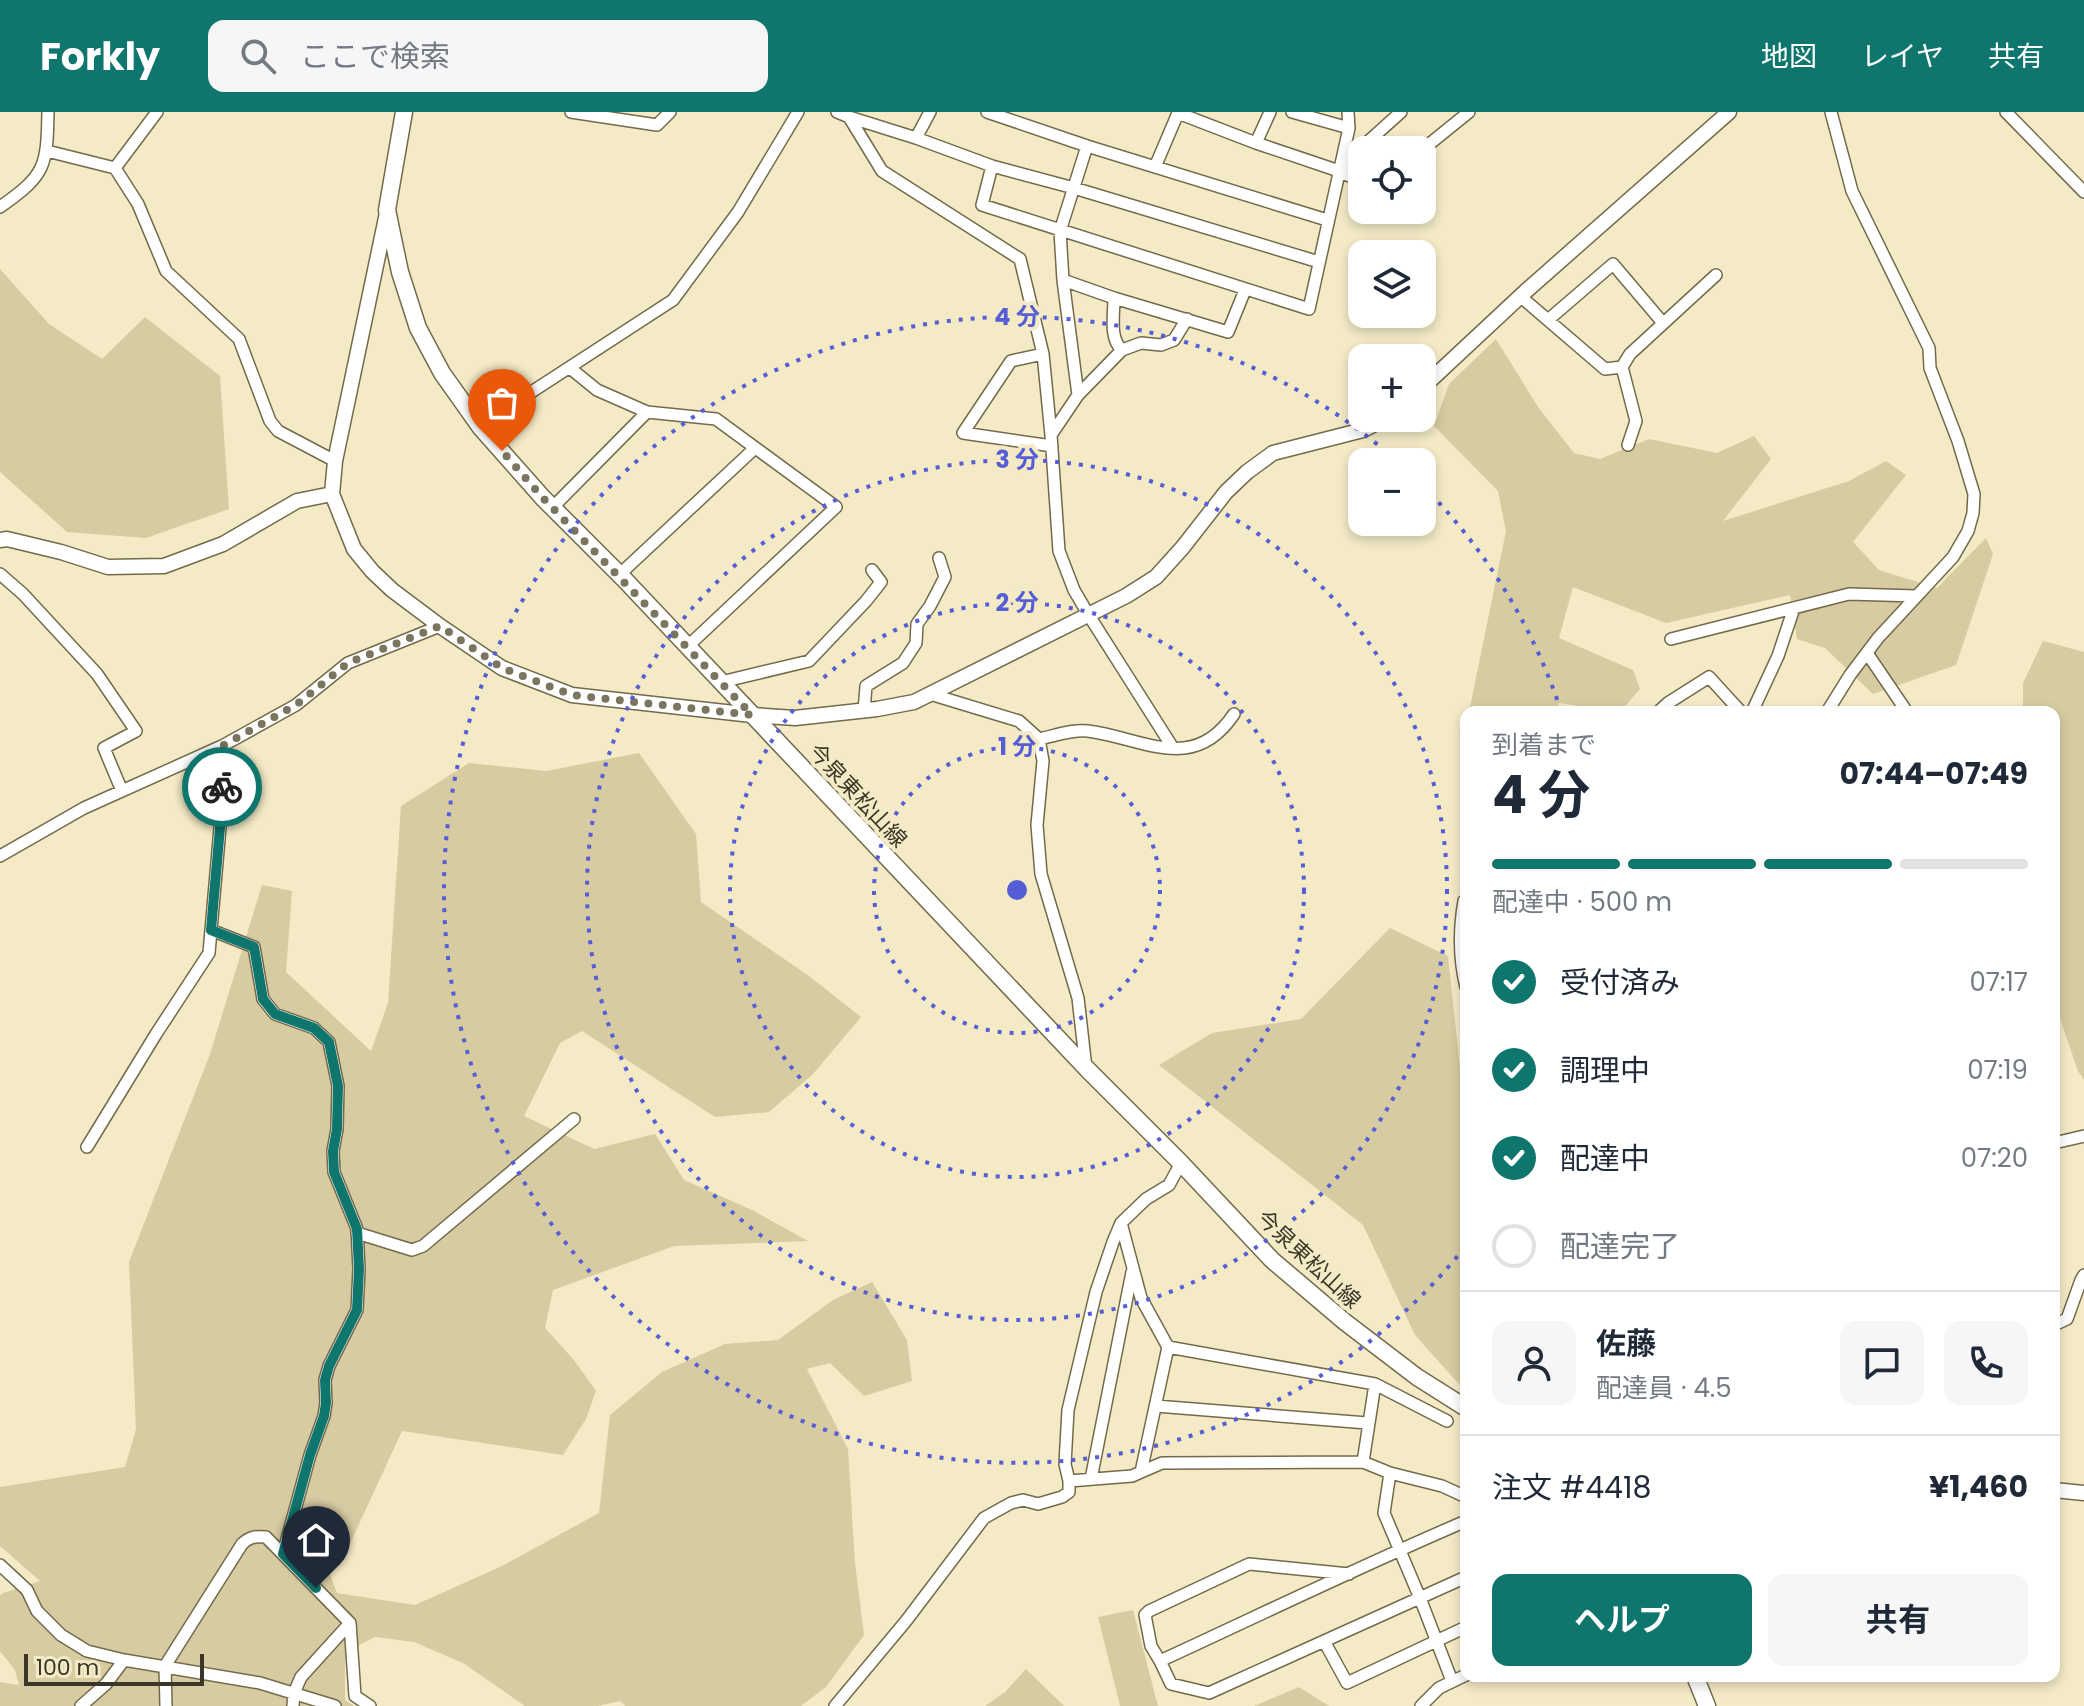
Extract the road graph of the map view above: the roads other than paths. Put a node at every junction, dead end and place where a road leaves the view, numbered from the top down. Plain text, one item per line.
1 (48, 112) edge
2 (157, 112) edge
3 (404, 112) edge
4 (571, 112) edge
5 (670, 112) edge
6 (798, 112) edge
7 (837, 112) edge
8 (930, 112) edge
9 (987, 112) edge
10 (1270, 112) edge
11 (1292, 112) edge
12 (1348, 112) edge
13 (1401, 112) edge
14 (1469, 112) edge
15 (1729, 112) edge
16 (1831, 112) edge
17 (2006, 112) edge
18 (849, 115) edge
19 (1349, 128) junction
20 (916, 138) junction
21 (1436, 139) edge
22 (1256, 143) junction
23 (1087, 146) junction
24 (47, 151) junction
25 (992, 166) junction
26 (1155, 167) junction
27 (115, 168) junction
28 (1339, 171) junction
29 (1348, 175) edge
30 (1074, 188) junction
31 (2084, 192) edge
32 (0, 207) edge
33 (387, 210) junction
34 (1327, 220) junction
35 (1060, 231) junction
36 (1319, 262) junction
37 (1716, 275) dead end
38 (1063, 280) junction
39 (1245, 290) junction
40 (1520, 296) junction
41 (1114, 298) junction
42 (1187, 319) junction
43 (1548, 320) junction
44 (1663, 323) junction
45 (1122, 350) junction
46 (1043, 354) junction
47 (1622, 367) junction
48 (570, 368) junction
49 (1436, 375) edge
50 (1078, 395) junction
51 (647, 412) junction
52 (481, 428) junction
53 (1355, 432) edge
54 (1052, 440) junction
55 (1628, 445) dead end
56 (755, 448) junction
57 (335, 461) junction
58 (332, 494) junction
59 (553, 507) junction
60 (0, 540) edge
61 (939, 558) dead end
62 (872, 570) dead end
63 (0, 574) edge
64 (619, 575) junction
65 (1916, 596) junction
66 (1794, 608) junction
67 (1088, 614) junction
68 (440, 626) junction
69 (1671, 639) dead end
70 (687, 647) junction
71 (1867, 653) junction
72 (721, 682) junction
73 (930, 694) junction
74 (1665, 706) edge
75 (1736, 706) edge
76 (1755, 706) edge
77 (1831, 706) edge
78 (1903, 706) edge
79 (864, 711) junction
80 (1234, 714) dead end
81 (752, 715) junction
82 (1039, 739) junction
83 (222, 746) junction
84 (1173, 748) junction
85 (122, 791) junction
86 (0, 856) edge
87 (211, 930) junction
88 (1087, 1069) junction
89 (574, 1119) dead end
90 (2084, 1136) edge
91 (2060, 1142) edge
92 (87, 1147) dead end
93 (1181, 1163) junction
94 (1121, 1223) junction
95 (357, 1233) junction
96 (1133, 1268) junction
97 (2084, 1275) edge
98 (2060, 1322) edge
99 (1168, 1347) junction
100 (1375, 1384) junction
101 (1460, 1404) edge
102 (1156, 1406) junction
103 (1447, 1421) dead end
104 (1367, 1423) junction
105 (1363, 1462) junction
106 (1141, 1472) junction
107 (1390, 1473) junction
108 (1091, 1479) junction
109 (1069, 1481) junction
110 (2060, 1491) edge
111 (2084, 1493) edge
112 (1460, 1494) edge
113 (1460, 1524) edge
114 (1399, 1549) junction
115 (283, 1554) junction
116 (0, 1565) edge
117 (1349, 1574) junction
118 (1460, 1580) edge
119 (1420, 1598) junction
120 (350, 1623) junction
121 (1460, 1630) edge
122 (1324, 1641) junction
123 (1437, 1641) junction
124 (124, 1660) junction
125 (1160, 1661) junction
126 (165, 1666) junction
127 (1460, 1678) edge
128 (1452, 1681) junction
129 (1697, 1682) edge
130 (294, 1693) junction
131 (81, 1706) edge
132 (166, 1706) edge
133 (293, 1706) edge
134 (335, 1706) edge
135 (370, 1706) edge
136 (835, 1706) edge
137 (1421, 1706) edge
138 (1707, 1706) edge

1 - 24 street
2 - 27 street
3 - 33 main road, 今泉東松山線
4 - 5 street
6 - 48 street
7 - 18 street
8 - 20 street
9 - 23 street
10 - 22 street
11 - 19 street
12 - 19 street
13 - 28 street
14 - 21 street
15 - 40 street
16 - 65 street
17 - 31 street
18 - 20 street
18 - 46 street
19 - 28 street
20 - 25 street
22 - 26 street
22 - 28 street
23 - 26 street
23 - 30 street
24 - 27 street
24 - 32 street
25 - 30 street
25 - 35 street
26 - 34 street
27 - 57 street
28 - 29 street
28 - 34 street
30 - 35 street
30 - 36 street
33 - 52 main road, 今泉東松山線
33 - 57 street
34 - 36 street
35 - 38 street
35 - 39 street
36 - 39 street
37 - 44 street
38 - 41 street
38 - 50 street
39 - 42 street
40 - 43 street
40 - 49 street
41 - 42 street
41 - 45 street
42 - 45 street
43 - 44 street
43 - 47 street
44 - 47 street
45 - 50 street
46 - 54 street
46 - 54 street
47 - 55 street
48 - 51 street
48 - 52 street
50 - 54 street
51 - 56 street
51 - 59 street
52 - 59 main road, 今泉東松山線
53 - 67 street
54 - 67 street
56 - 64 street
56 - 70 street
57 - 58 street
58 - 60 street
58 - 68 street
59 - 64 main road, 今泉東松山線
61 - 79 street
62 - 72 street
63 - 85 street
64 - 70 main road, 今泉東松山線
65 - 66 street
65 - 71 street
66 - 69 street
66 - 76 street
67 - 73 street
67 - 84 street
68 - 81 street
68 - 83 street
70 - 72 main road, 今泉東松山線
71 - 77 street
71 - 78 street
72 - 81 main road, 今泉東松山線
73 - 79 street
73 - 82 street
74 - 75 street
79 - 81 street
80 - 84 street
81 - 88 main road, 今泉東松山線
82 - 84 street
82 - 88 street
83 - 85 street
83 - 87 street
85 - 86 street
87 - 92 street
87 - 95 street
88 - 93 main road, 今泉東松山線
89 - 95 street
90 - 91 street
93 - 94 street
93 - 101 main road, 今泉東松山線
94 - 96 street
94 - 109 street
95 - 115 street
96 - 99 street
96 - 108 street
97 - 98 street
99 - 100 street
99 - 102 street
100 - 103 street
100 - 104 street
102 - 104 street
102 - 106 street
104 - 105 street
105 - 106 street
105 - 107 street
106 - 108 street
107 - 112 street
107 - 114 street
108 - 109 street
109 - 136 street
110 - 111 street
113 - 114 street
114 - 117 street
114 - 119 street
115 - 120 street
115 - 126 street
116 - 124 street
117 - 125 street
117 - 125 street
118 - 119 street
119 - 122 street
119 - 123 street
120 - 130 street
120 - 135 street
121 - 123 street
122 - 123 street
122 - 125 street
123 - 128 street
124 - 126 street
124 - 131 street
126 - 130 street
126 - 132 street
127 - 128 street
128 - 137 street
129 - 138 main road
130 - 133 street
130 - 134 street

